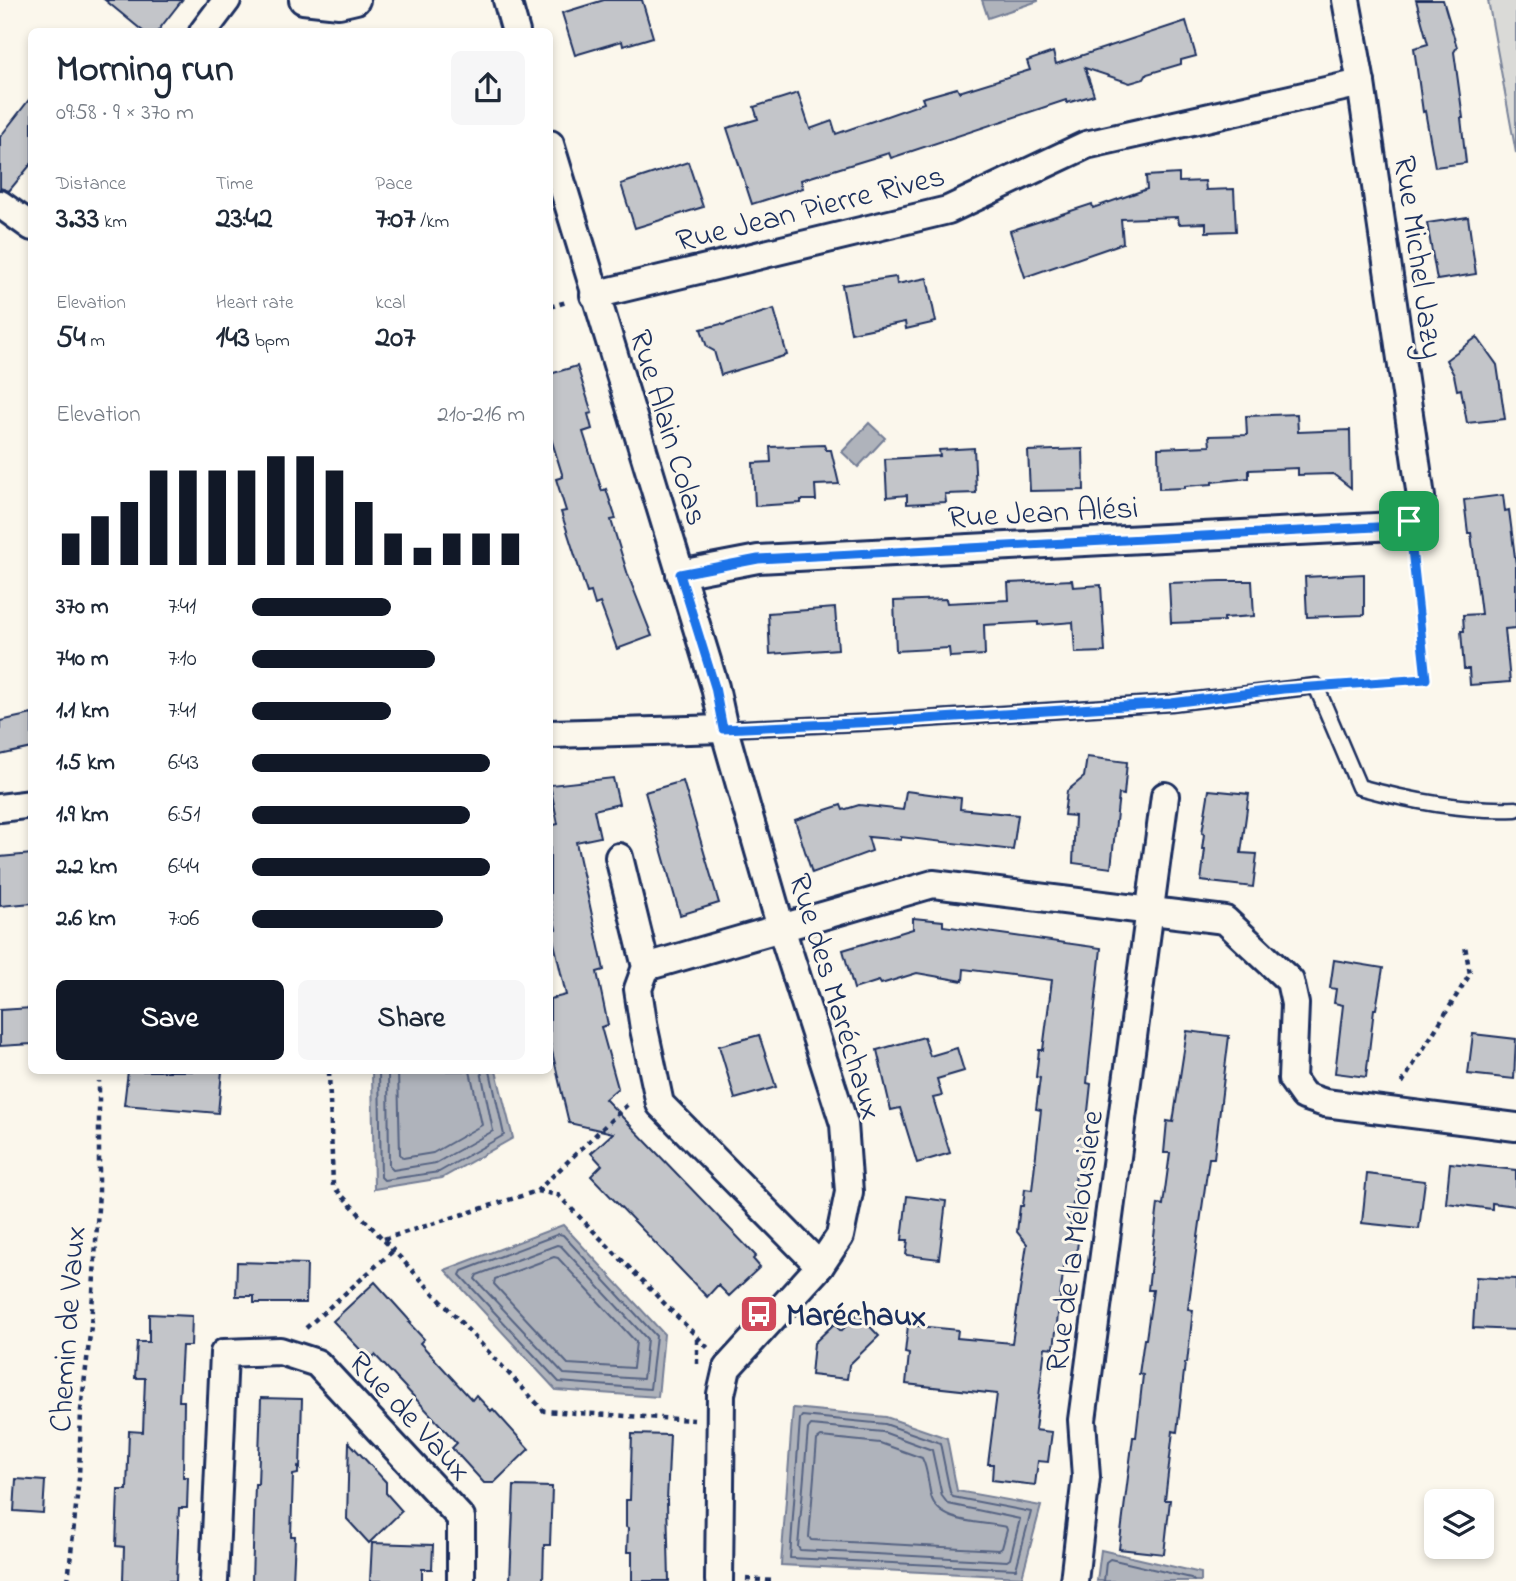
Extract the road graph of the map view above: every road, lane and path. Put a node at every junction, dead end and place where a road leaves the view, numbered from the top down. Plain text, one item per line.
1 (227, 0) edge
2 (303, 0) edge
3 (356, 0) edge
4 (507, 0) edge
5 (1346, 0) edge
6 (206, 28) edge
7 (515, 28) edge
8 (1361, 83) junction
9 (553, 154) edge
10 (0, 204) edge
11 (28, 224) edge
12 (594, 295) junction
13 (1409, 521) junction
14 (680, 574) junction
15 (1316, 686) junction
16 (723, 729) junction
17 (553, 734) edge
18 (1165, 796) dead end
19 (28, 804) edge
20 (0, 808) edge
21 (1516, 809) edge
22 (619, 857) dead end
23 (1151, 911) junction
24 (781, 928) junction
25 (1465, 946) dead end
26 (646, 967) junction
27 (329, 1074) edge
28 (655, 1079) junction
29 (99, 1081) dead end
30 (1393, 1112) junction
31 (1516, 1127) edge
32 (537, 1191) junction
33 (384, 1239) junction
34 (394, 1250) junction
35 (820, 1266) junction
36 (280, 1351) junction
37 (727, 1368) junction
38 (721, 1421) junction
39 (68, 1581) edge
40 (214, 1581) edge
41 (461, 1581) edge
42 (719, 1581) edge
43 (1074, 1581) edge

1 - 6 street
2 - 3 street
4 - 7 street
5 - 8 street, Rue Michel Jazy
8 - 12 street, Rue Jean Pierre Rives
8 - 13 street, Rue Michel Jazy
9 - 12 street, Rue Alain Colas
10 - 11 street
12 - 14 street, Rue Alain Colas
13 - 14 street, Rue Jean Alési
13 - 15 path
14 - 16 street, Rue Alain Colas
15 - 16 lane
15 - 21 lane
16 - 17 street
16 - 24 street, Rue des Maréchaux
18 - 23 street, Rue de la Mélousière
19 - 20 street
22 - 26 street
23 - 24 street
23 - 30 street
23 - 43 street, Rue de la Mélousière
24 - 26 street
24 - 35 street, Rue des Maréchaux
25 - 30 path
26 - 28 street
27 - 33 path
28 - 32 path
28 - 35 street
29 - 39 path, Chemin de Vaux
30 - 31 street
32 - 33 path
32 - 37 path
33 - 34 path
34 - 36 path
34 - 38 path
35 - 37 street, Rue des Maréchaux
36 - 40 street, Rue de Vaux
36 - 41 street, Rue de Vaux
37 - 38 street
38 - 42 street

